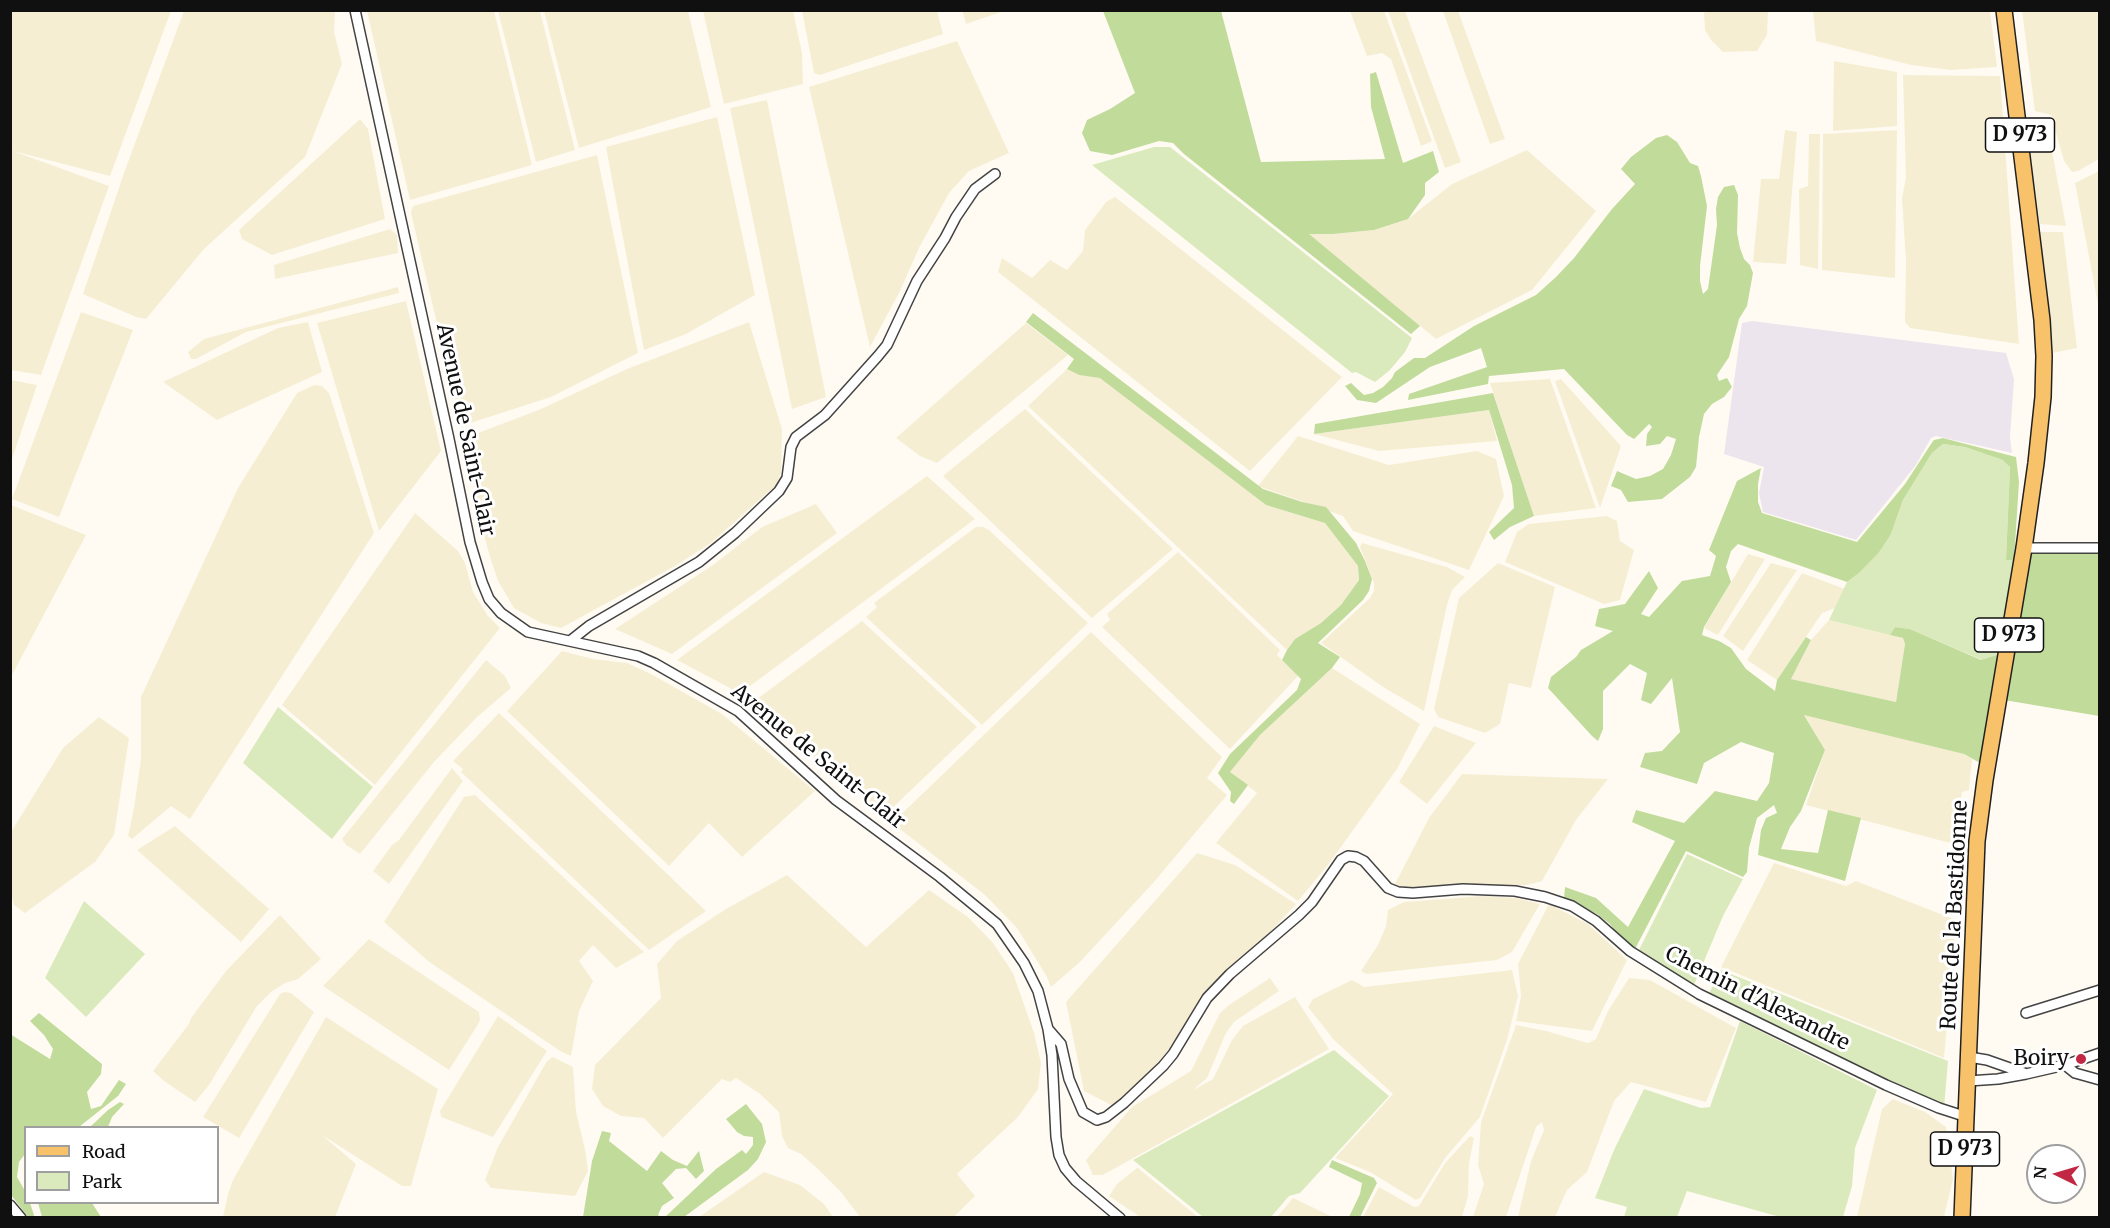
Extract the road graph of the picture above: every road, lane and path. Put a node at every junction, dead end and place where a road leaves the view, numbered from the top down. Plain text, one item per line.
1 (355, 10) edge
2 (2004, 10) edge
3 (995, 174) dead end
4 (2024, 548) junction
5 (2100, 548) edge
6 (570, 641) junction
7 (2100, 990) edge
8 (2026, 1013) dead end
9 (1048, 1029) junction
10 (2100, 1053) edge
11 (1969, 1057) junction
12 (2065, 1065) junction
13 (2026, 1074) junction
14 (2100, 1080) edge
15 (1968, 1081) junction
16 (1967, 1117) junction
17 (10, 1205) edge
18 (21, 1218) edge
19 (1120, 1218) edge
20 (1962, 1218) edge

1 - 6 street, Avenue de Saint-Clair
2 - 4 main road, Route de la Bastidonne / D 973
3 - 6 street
4 - 5 street
4 - 11 main road, Route de la Bastidonne / D 973
6 - 9 street, Avenue de Saint-Clair
7 - 8 street
9 - 16 street, Chemin d'Alexandre
9 - 19 street, Avenue de Saint-Clair
10 - 12 street
11 - 13 street
11 - 15 main road, Route de la Bastidonne / D 973
12 - 13 street
12 - 14 street
13 - 15 street
15 - 16 main road, Route de la Bastidonne / D 973
16 - 20 main road, Route de la Bastidonne / D 973
17 - 18 street

